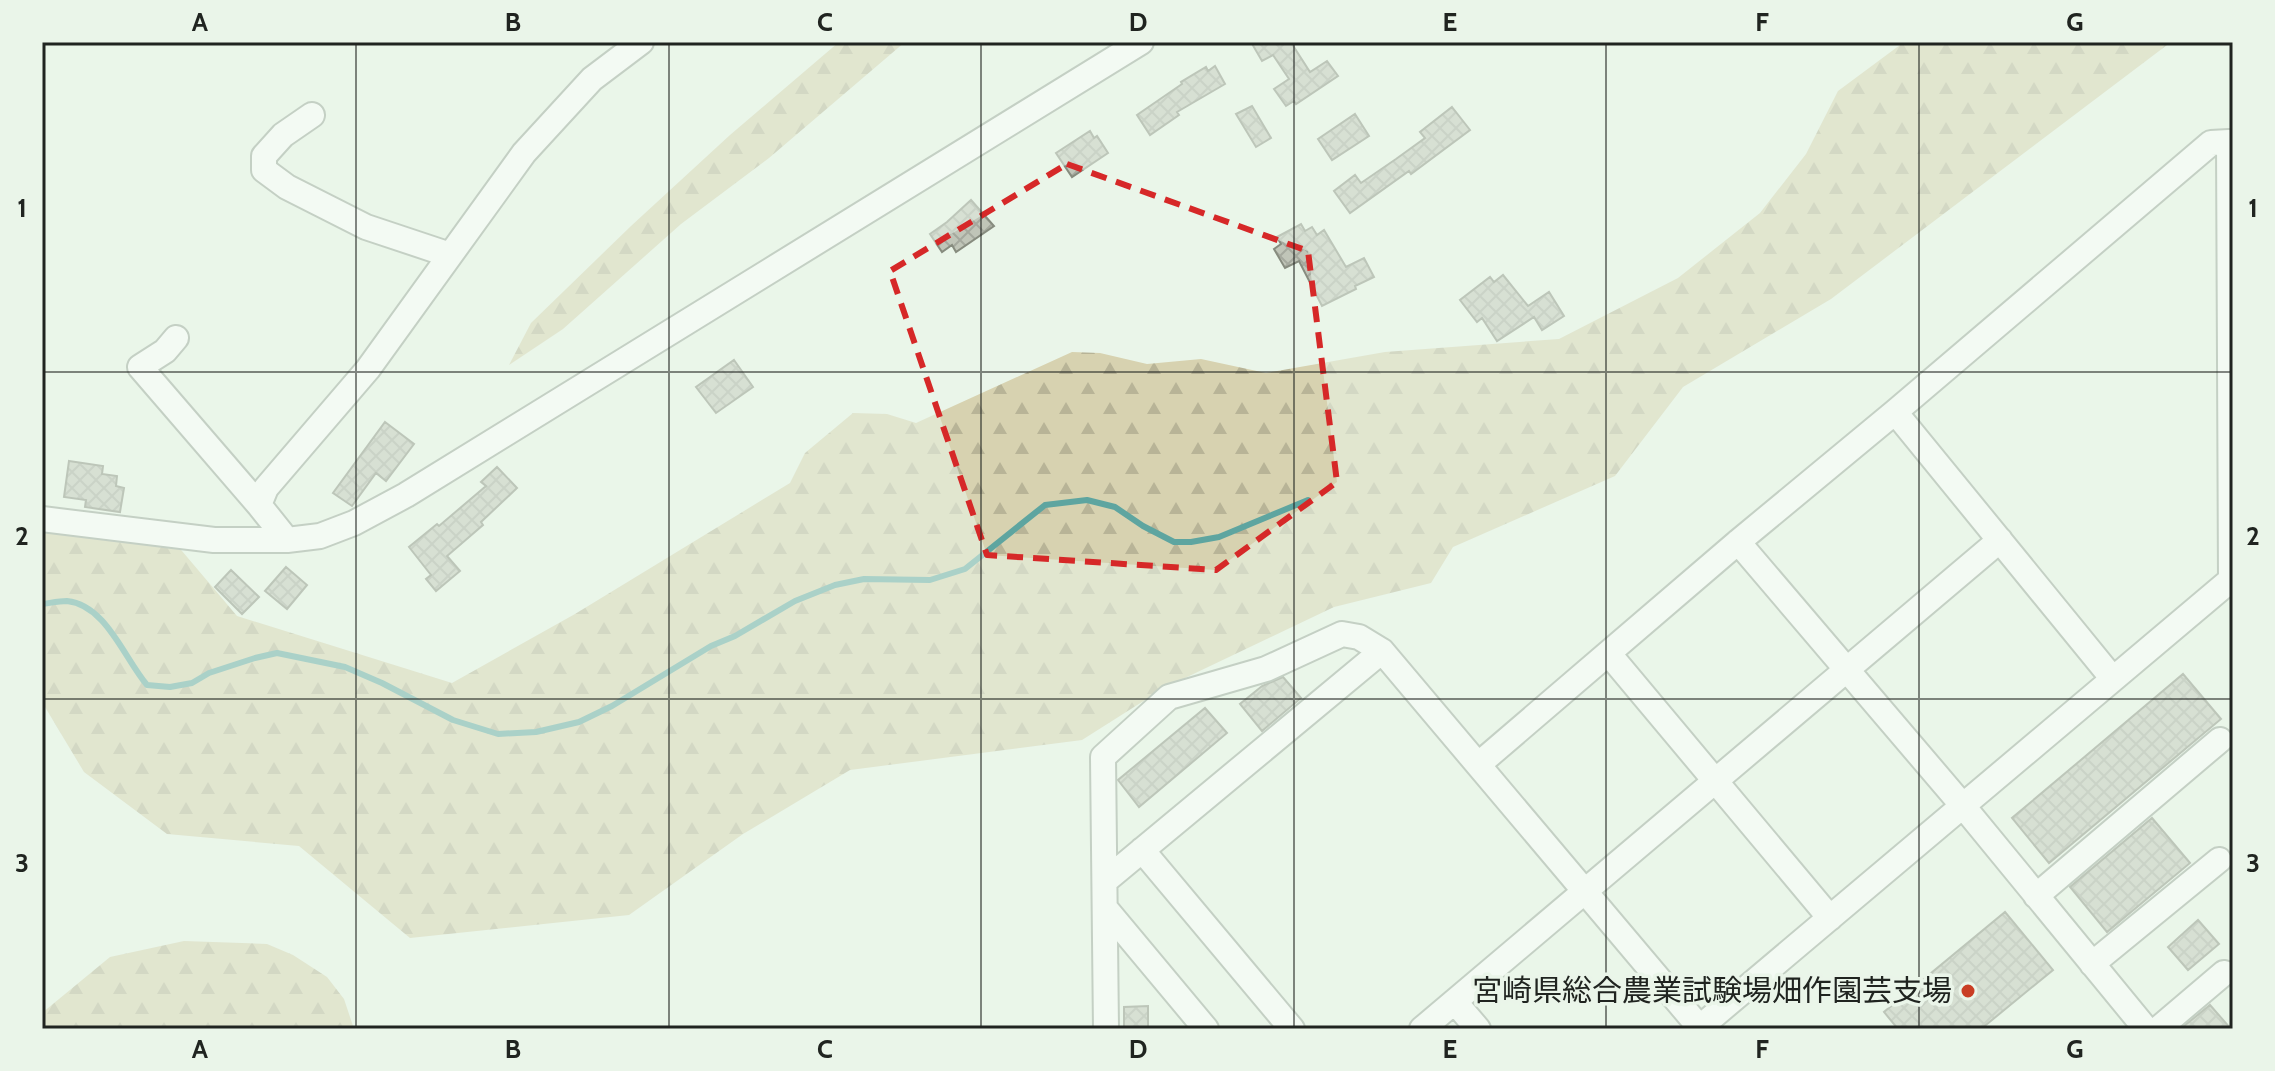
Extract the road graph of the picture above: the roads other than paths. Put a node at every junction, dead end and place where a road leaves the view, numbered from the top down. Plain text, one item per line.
1 (641, 42) edge
2 (1141, 42) edge
3 (312, 115) dead end
4 (450, 255) junction
5 (176, 338) dead end
6 (1895, 412) junction
7 (259, 505) junction
8 (42, 519) edge
9 (287, 540) junction
10 (2000, 540) junction
11 (1738, 542) junction
12 (2232, 579) edge
13 (1382, 651) junction
14 (1609, 654) junction
15 (1847, 670) junction
16 (2113, 679) junction
17 (2220, 740) dead end
18 (1479, 764) junction
19 (1716, 781) junction
20 (1963, 806) junction
21 (1142, 850) junction
22 (2219, 860) dead end
23 (1105, 881) junction
24 (1585, 891) junction
25 (2036, 896) junction
26 (1105, 908) junction
27 (1830, 918) junction
28 (2092, 964) junction
29 (2224, 973) dead end
30 (1455, 1002) junction
31 (1106, 1029) edge
32 (1206, 1029) edge
33 (1292, 1029) edge
34 (1422, 1029) edge
35 (1478, 1029) edge
36 (1700, 1029) edge
37 (2146, 1029) edge
38 (2158, 1029) edge

1 - 4 street
2 - 9 street
3 - 4 street
4 - 7 street
5 - 7 street
6 - 10 street
6 - 11 street
6 - 12 street
7 - 9 street
8 - 9 street
10 - 15 street
10 - 16 street
11 - 14 street
11 - 15 street
12 - 16 street
13 - 18 street
13 - 21 street
13 - 23 street
14 - 18 street
14 - 19 street
15 - 19 street
15 - 20 street
16 - 20 street
17 - 25 street
18 - 24 street
19 - 24 street
19 - 27 street
20 - 25 street
20 - 27 street
21 - 23 street
21 - 33 street
22 - 28 street
23 - 26 street
24 - 30 street
24 - 36 street
25 - 28 street
26 - 31 street
26 - 32 street
27 - 36 street
28 - 37 street
29 - 38 street
30 - 34 street
30 - 35 street

